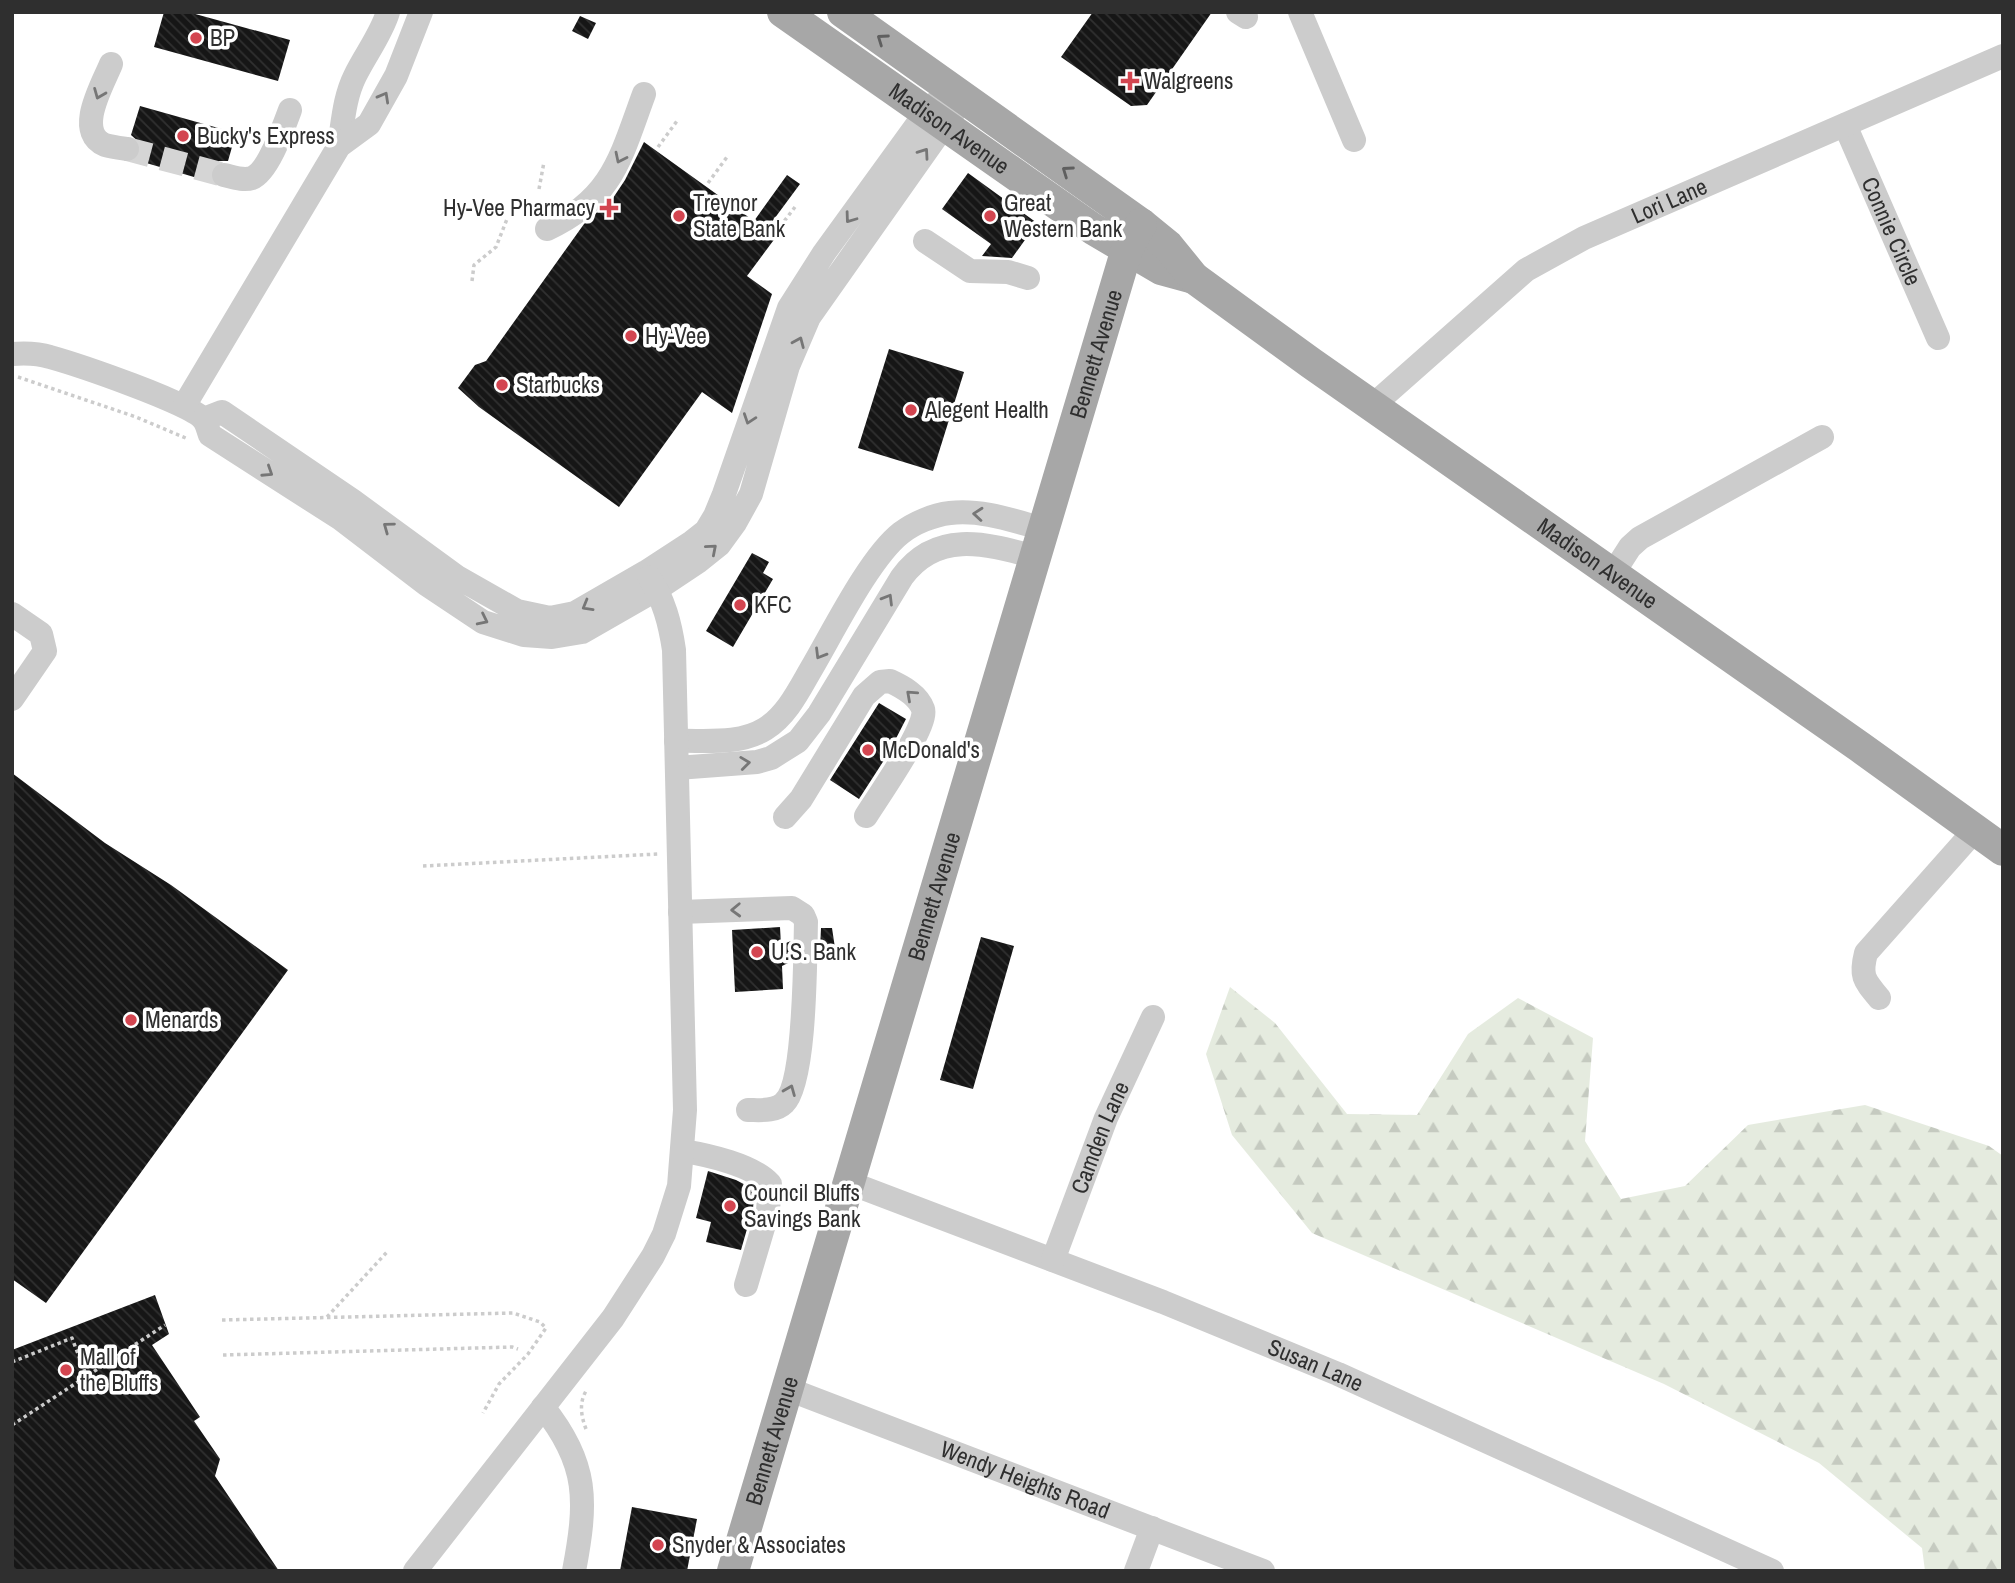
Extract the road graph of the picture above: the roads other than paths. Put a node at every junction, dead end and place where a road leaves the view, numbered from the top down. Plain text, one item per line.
1 (388, 12) edge
2 (421, 12) edge
3 (783, 12) edge
4 (843, 12) edge
5 (1300, 12) edge
6 (2003, 56) edge
7 (111, 64) dead end
8 (955, 91) junction
9 (644, 94) dead end
10 (290, 110) dead end
11 (936, 118) junction
12 (1845, 125) junction
13 (1354, 139) dead end
14 (339, 146) junction
15 (127, 149) tunnel mouth
16 (224, 175) tunnel mouth
17 (547, 229) dead end
18 (1134, 237) junction
19 (925, 241) dead end
20 (1028, 278) dead end
21 (1938, 338) dead end
22 (12, 354) edge
23 (1371, 407) junction
24 (194, 412) junction
25 (1822, 437) dead end
26 (1040, 543) junction
27 (1612, 575) junction
28 (652, 581) junction
29 (12, 614) edge
30 (12, 699) edge
31 (676, 741) junction
32 (677, 768) junction
33 (866, 816) dead end
34 (785, 817) dead end
35 (1976, 829) junction
36 (2003, 850) edge
37 (680, 912) junction
38 (1879, 998) dead end
39 (1153, 1017) dead end
40 (748, 1110) dead end
41 (683, 1151) junction
42 (850, 1183) junction
43 (1053, 1261) junction
44 (746, 1285) dead end
45 (788, 1389) junction
46 (543, 1407) junction
47 (1152, 1528) junction
48 (415, 1571) edge
49 (574, 1571) edge
50 (733, 1571) edge
51 (1136, 1571) edge
52 (1263, 1571) edge
53 (1772, 1571) edge

1 - 14 street
14 -> 2 street
3 - 11 main road, Madison Avenue
8 -> 4 main road, Madison Avenue
5 - 13 street
6 - 12 street, Lori Lane
7 -> 15 street
8 - 11 street
18 -> 8 main road, Madison Avenue
9 -> 17 street
10 - 16 street
11 - 18 main road, Madison Avenue
11 - 28 street
12 - 21 street, Connie Circle
12 - 23 street, Lori Lane
14 - 24 street
18 - 23 main road, Madison Avenue
18 - 26 main road, Bennett Avenue
19 - 20 street
22 - 24 street
23 - 27 main road, Madison Avenue
24 - 28 street
25 - 27 street
26 -> 31 street
32 -> 26 street
26 - 42 main road, Bennett Avenue
27 - 35 main road, Madison Avenue
28 - 31 street
29 - 30 street
31 - 32 street
32 - 37 street
33 -> 34 street
35 - 36 main road, Madison Avenue
35 - 38 street
40 -> 37 street
37 - 41 street
39 - 43 street, Camden Lane
41 - 44 street
41 - 46 street
42 - 43 street, Susan Lane
42 - 45 main road, Bennett Avenue
43 - 53 street, Susan Lane
45 - 47 street, Wendy Heights Road
45 - 50 main road, Bennett Avenue
46 - 48 street
46 - 49 street
47 - 51 street
47 - 52 street, Wendy Heights Road

